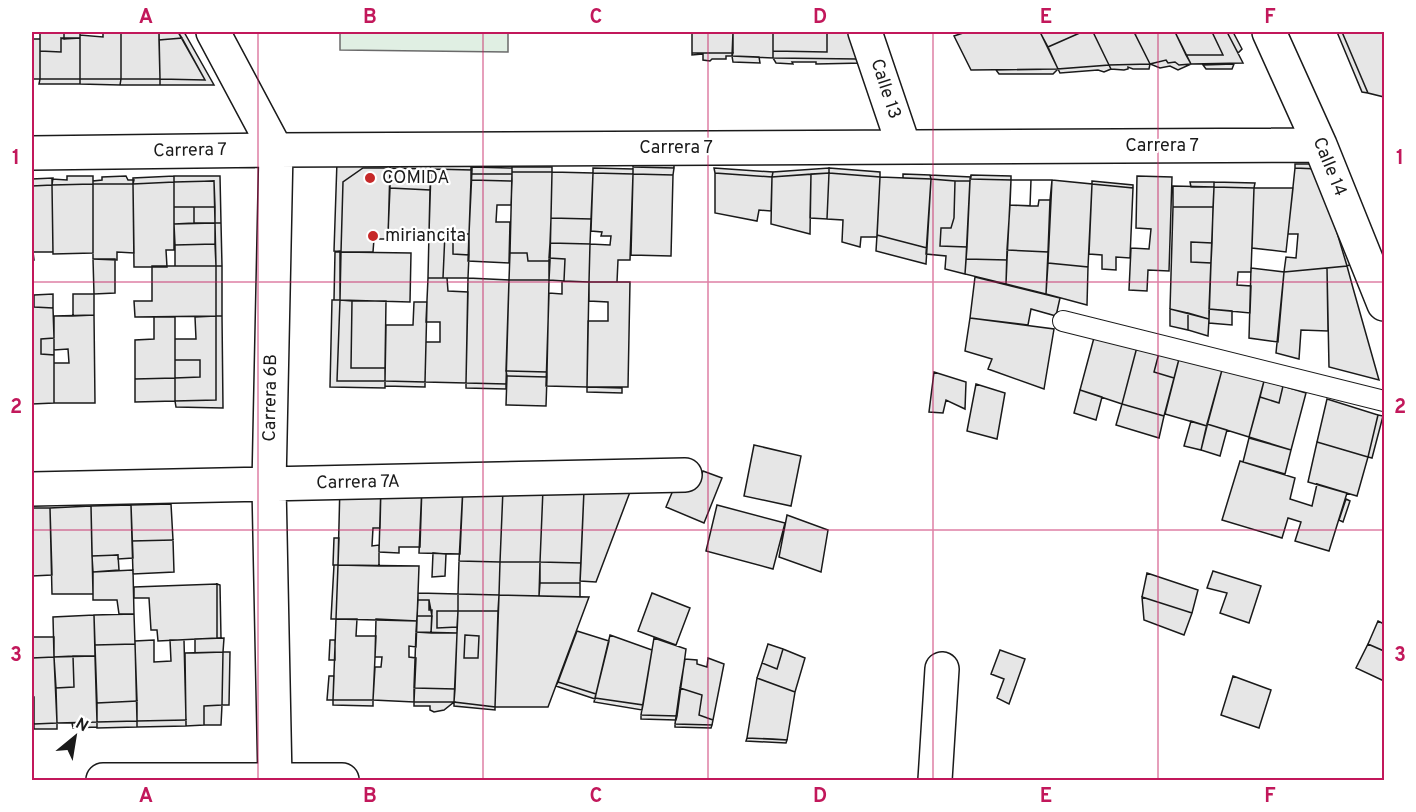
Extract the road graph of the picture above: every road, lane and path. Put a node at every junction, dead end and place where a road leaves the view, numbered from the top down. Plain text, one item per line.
1 (213, 32) edge
2 (865, 32) edge
3 (1269, 32) edge
4 (1320, 145) junction
5 (904, 147) junction
6 (276, 150) junction
7 (32, 153) edge
8 (1384, 304) edge
9 (1063, 321) dead end
10 (1384, 401) edge
11 (685, 475) dead end
12 (269, 485) junction
13 (32, 489) edge
14 (942, 669) dead end
15 (103, 780) edge
16 (275, 780) edge
17 (342, 780) edge
18 (936, 780) edge

1 - 6 street, Carrera 6B
2 - 5 street, Calle 13
3 - 4 street, Calle 14
4 - 5 street, Carrera 7
4 - 8 street, Calle 14
5 - 6 street, Carrera 7
6 - 7 street, Carrera 7
6 - 12 street, Carrera 6B
9 - 10 lane
11 - 12 street, Carrera 7A
12 - 13 street, Carrera 7A
12 - 16 street, Carrera 6B
14 - 18 street
15 - 16 street
16 - 17 street

